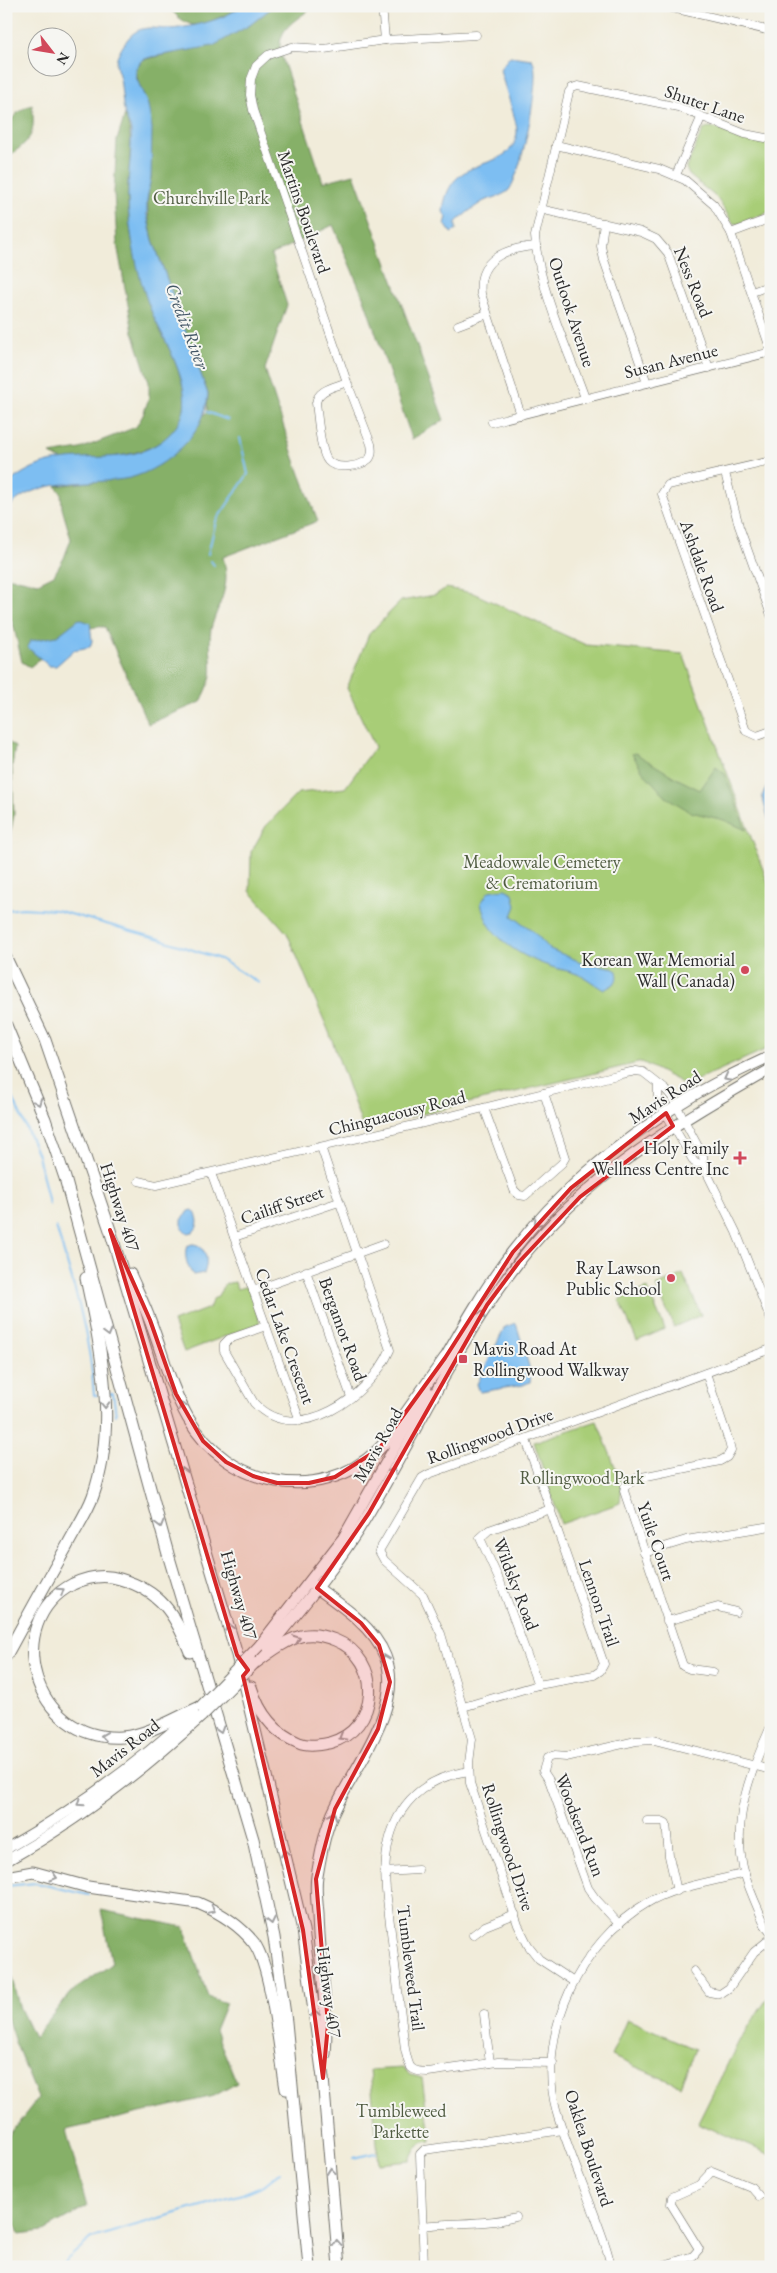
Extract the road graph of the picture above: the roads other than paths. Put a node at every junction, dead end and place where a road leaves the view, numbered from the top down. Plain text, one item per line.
1 (382, 6) edge
2 (664, 6) edge
3 (771, 31) edge
4 (476, 35) dead end
5 (385, 40) junction
6 (572, 88) joint
7 (701, 118) junction
8 (771, 139) edge
9 (556, 145) junction
10 (676, 175) junction
11 (540, 209) junction
12 (771, 218) edge
13 (604, 223) junction
14 (731, 233) junction
15 (536, 246) junction
16 (771, 285) edge
17 (752, 292) junction
18 (487, 314) junction
19 (458, 325) dead end
20 (771, 352) edge
21 (709, 368) junction
22 (347, 382) junction
23 (647, 383) junction
24 (585, 398) junction
25 (521, 415) junction
26 (492, 422) dead end
27 (771, 461) edge
28 (725, 473) junction
29 (771, 615) edge
30 (771, 731) edge
31 (6, 958) edge
32 (6, 1025) edge
33 (771, 1056) edge
34 (771, 1069) edge
35 (658, 1085) junction
36 (544, 1093) junction
37 (676, 1106) junction
38 (484, 1108) junction
39 (666, 1113) junction
40 (683, 1119) junction
41 (673, 1126) junction
42 (320, 1148) junction
43 (704, 1167) junction
44 (211, 1173) junction
45 (139, 1181) dead end
46 (339, 1202) junction
47 (110, 1230) junction
48 (82, 1236) junction
49 (234, 1237) junction
50 (383, 1244) dead end
51 (357, 1253) junction
52 (306, 1271) junction
53 (253, 1290) junction
54 (771, 1320) edge
55 (266, 1326) junction
56 (771, 1349) edge
57 (445, 1358) junction
58 (706, 1373) junction
59 (352, 1397) junction
60 (300, 1421) junction
61 (526, 1440) junction
62 (551, 1510) junction
63 (771, 1526) edge
64 (644, 1553) junction
65 (314, 1585) junction
66 (736, 1612) dead end
67 (667, 1621) junction
68 (237, 1655) junction
69 (6, 1656) edge
70 (255, 1663) junction
71 (713, 1672) dead end
72 (538, 1685) junction
73 (207, 1686) junction
74 (463, 1706) junction
75 (201, 1712) junction
76 (771, 1726) edge
77 (753, 1766) junction
78 (469, 1770) junction
79 (771, 1770) edge
80 (648, 1821) dead end
81 (6, 1849) edge
82 (6, 1861) edge
83 (418, 1870) dead end
84 (384, 1872) junction
85 (745, 1873) junction
86 (6, 1877) edge
87 (676, 1891) junction
88 (515, 1914) junction
89 (619, 1924) junction
90 (771, 1932) edge
91 (473, 1934) dead end
92 (771, 1938) edge
93 (694, 1972) dead end
94 (574, 1982) junction
95 (484, 2014) dead end
96 (490, 2063) junction
97 (553, 2063) junction
98 (323, 2078) junction
99 (563, 2130) junction
100 (297, 2132) junction
101 (759, 2196) dead end
102 (516, 2217) dead end
103 (422, 2226) junction
104 (309, 2267) edge
105 (339, 2267) edge
106 (424, 2267) edge
107 (611, 2267) edge
108 (658, 2267) edge

1 - 5 street
2 - 3 street
4 - 5 street
5 - 22 street, Martins Boulevard
6 - 7 street, Shuter Lane
6 - 9 street, Outlook Avenue
7 - 8 street, Shuter Lane
7 - 10 street
9 - 10 street
9 - 11 street, Outlook Avenue
10 - 14 street
11 - 13 street, Ness Road
11 - 15 street, Outlook Avenue
12 - 14 street
13 - 21 street, Ness Road
13 - 23 street
14 - 17 street
15 - 18 street
15 - 24 street, Outlook Avenue
16 - 17 street
17 - 20 street
18 - 19 street
18 - 25 street
20 - 21 street, Susan Avenue
21 - 23 street, Susan Avenue
22 - 22 street, Martins Boulevard
23 - 24 street, Susan Avenue
24 - 25 street, Susan Avenue
25 - 26 street, Susan Avenue
27 - 28 street, Ashdale Road
28 - 29 street
28 - 30 street, Ashdale Road
31 - 47 highway, Highway 407
32 -> 48 highway
33 -> 37 main road, Mavis Road
34 - 40 main road, Mavis Road
35 - 36 street, Chinguacousy Road
35 - 37 street, Chinguacousy Road
35 - 39 street
36 - 38 street, Chinguacousy Road
36 - 38 street
37 - 39 main road, Mavis Road
37 - 40 street, Chinguacousy Road
38 - 42 street, Chinguacousy Road
39 - 41 street
39 -> 57 main road, Mavis Road
40 - 41 main road, Mavis Road
40 - 43 street, Chinguacousy Road
41 - 43 street
65 -> 41 main road, Mavis Road
42 - 44 street, Chinguacousy Road
42 - 46 street, Cedar Lake Crescent
43 - 54 street
44 - 45 street, Chinguacousy Road
44 - 49 street, Cedar Lake Crescent
46 - 49 street, Cailiff Street
46 - 51 street, Cedar Lake Crescent
57 -> 47 highway
68 -> 47 highway, Highway 407
48 -> 69 highway
48 -> 73 highway
49 - 53 street, Cedar Lake Crescent
50 - 51 street
51 - 52 street
51 - 59 street, Cedar Lake Crescent
52 - 53 street
52 - 59 street, Bergamot Road
53 - 55 street, Cedar Lake Crescent
55 - 60 street, Cedar Lake Crescent
55 - 60 street
56 - 58 street, Rollingwood Drive
57 - 65 main road, Mavis Road
58 - 61 street, Rollingwood Drive
58 - 64 street, Yuile Court
59 - 60 street, Cedar Lake Crescent
61 - 62 street, Lennon Trail
61 - 74 street, Rollingwood Drive
62 - 72 street, Lennon Trail
62 - 72 street, Wildsky Road
63 - 64 street
64 - 67 street, Yuile Court
65 - 70 main road, Mavis Road
65 - 75 main road, Mavis Road, bridge
98 -> 65 highway
66 - 67 street
67 - 71 street, Yuile Court
70 -> 68 highway
98 -> 68 highway, Highway 407
70 - 75 main road, Mavis Road, bridge
72 - 74 street, Lennon Trail
75 -> 73 highway
73 -> 100 highway
74 - 78 street, Rollingwood Drive
75 -> 81 main road, Mavis Road
75 - 82 main road, Mavis Road
76 - 77 street
77 - 79 street
77 - 85 street
77 - 89 street, Woodsend Run
78 - 84 street, Tumbleweed Trail
78 - 88 street, Rollingwood Drive
80 - 87 street
83 - 84 street
84 - 96 street, Tumbleweed Trail
85 - 87 street, Oaklea Boulevard
85 - 90 street
86 -> 100 highway
87 - 89 street, Oaklea Boulevard
88 - 91 street
88 - 94 street, Rollingwood Drive
89 - 94 street, Oaklea Boulevard
92 - 93 street
94 - 97 street, Oaklea Boulevard
95 - 96 street
96 - 97 street, Tumbleweed Trail
97 - 99 street, Oaklea Boulevard
105 -> 98 highway, Highway 407
99 - 103 street
99 - 107 street, Oaklea Boulevard
100 - 104 highway
101 - 108 street
102 - 103 street
103 - 106 street

